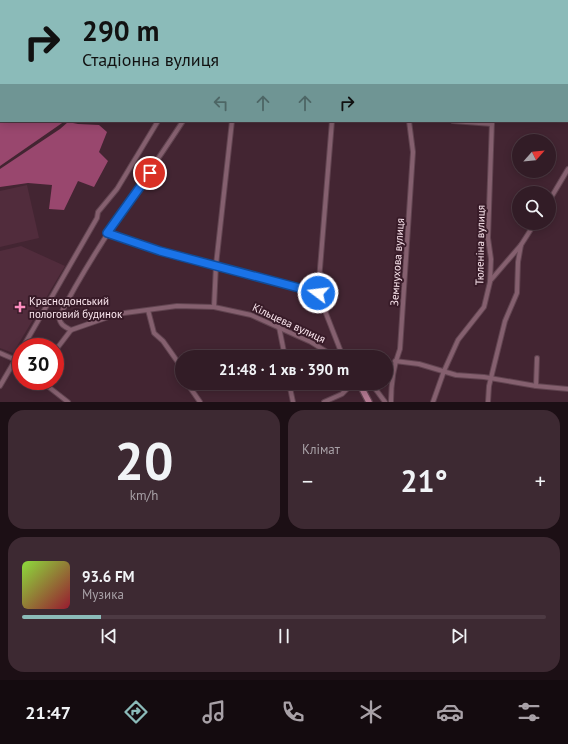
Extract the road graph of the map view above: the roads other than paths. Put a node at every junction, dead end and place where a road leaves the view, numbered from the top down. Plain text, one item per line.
1 (157, 122) edge
2 (182, 122) edge
3 (232, 122) edge
4 (332, 122) edge
5 (409, 122) edge
6 (472, 122) edge
7 (492, 123) edge
8 (568, 169) edge
9 (556, 189) edge
10 (531, 230) edge
11 (107, 233) junction
12 (521, 245) junction
13 (216, 265) junction
14 (490, 282) junction
15 (318, 293) junction
16 (214, 307) junction
17 (148, 310) junction
18 (279, 328) junction
19 (71, 330) junction
20 (28, 338) edge
21 (64, 339) edge
22 (284, 350) edge
23 (323, 350) edge
24 (340, 350) edge
25 (0, 353) edge
26 (12, 358) edge
27 (175, 358) edge
28 (538, 358) dead end
29 (395, 361) junction
30 (12, 366) edge
31 (444, 371) junction
32 (393, 372) edge
33 (491, 378) junction
34 (0, 386) edge
35 (536, 386) junction
36 (568, 389) edge
37 (53, 390) edge
38 (192, 390) edge
39 (290, 390) edge
40 (346, 390) edge
41 (363, 390) edge
42 (376, 390) edge
43 (391, 390) edge
44 (383, 401) edge
45 (68, 402) edge
46 (200, 402) edge
47 (293, 402) edge
48 (324, 402) edge
49 (369, 402) edge
50 (391, 402) edge
51 (433, 402) edge
52 (488, 402) edge

1 - 20 street
2 - 11 street
3 - 13 street
4 - 15 street
5 - 29 street, Земнухова вулиця
6 - 7 street
7 - 14 street, Тюленіна вулиця
8 - 9 street
10 - 12 street
11 - 13 street
11 - 19 street
12 - 14 street
12 - 33 street
13 - 15 street
13 - 16 street
14 - 31 street, Тюленіна вулиця
15 - 24 street
16 - 17 street, Кільцева вулиця
16 - 18 street, Кільцева вулиця
17 - 19 street, Кільцева вулиця
17 - 27 street
18 - 22 street
18 - 23 street, Кільцева вулиця
19 - 21 street
25 - 26 street
28 - 35 street
29 - 31 street
29 - 32 street, Земнухова вулиця
30 - 34 street
31 - 33 street
31 - 51 street, Тюленіна вулиця
33 - 35 street
33 - 52 street
35 - 36 street
37 - 45 street
38 - 46 street
39 - 47 street
40 - 48 street
41 - 49 street
42 - 44 street
43 - 50 street, Земнухова вулиця

